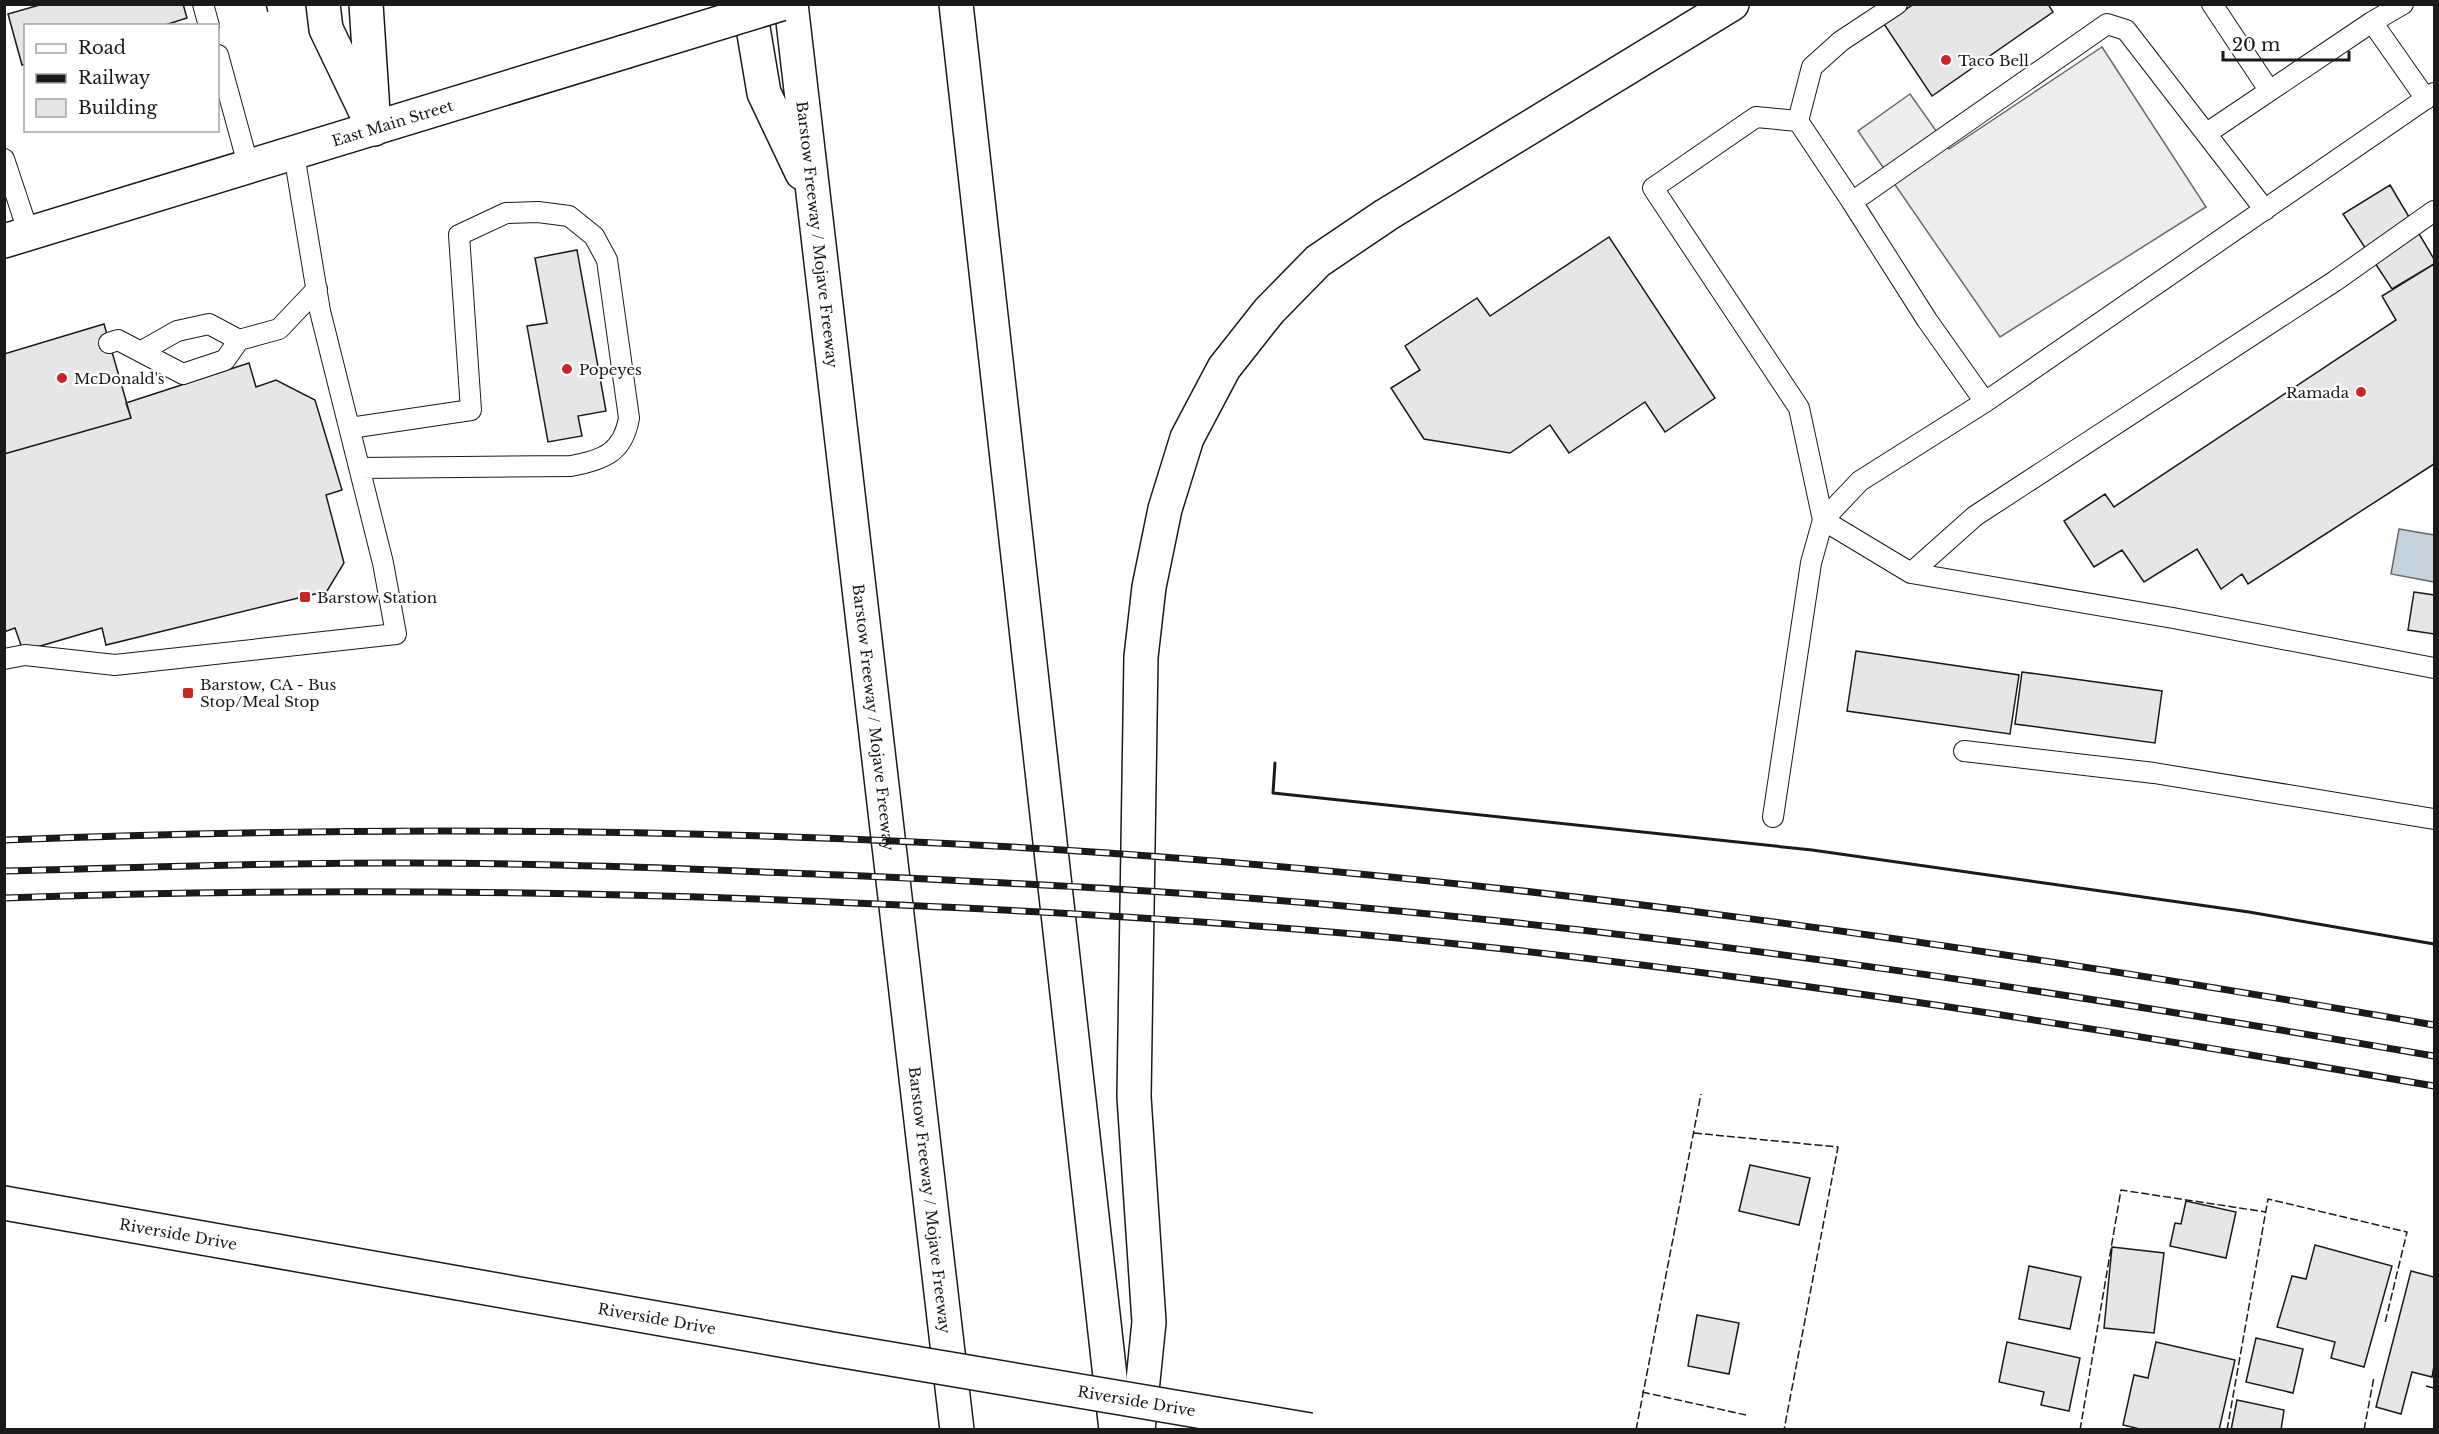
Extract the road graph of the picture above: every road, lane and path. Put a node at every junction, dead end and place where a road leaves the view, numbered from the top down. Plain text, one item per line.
1 (203, 4) edge
2 (322, 4) edge
3 (366, 4) edge
4 (749, 4) edge
5 (781, 4) edge
6 (791, 4) edge
7 (956, 4) edge
8 (1732, 4) edge
9 (1897, 4) edge
10 (2212, 4) edge
11 (2403, 4) edge
12 (2372, 22) junction
13 (208, 24) edge
14 (219, 59) edge
15 (2269, 90) junction
16 (2430, 96) edge
17 (1798, 121) junction
18 (374, 129) junction
19 (2206, 133) junction
20 (294, 154) junction
21 (4, 159) edge
22 (249, 168) junction
23 (813, 196) junction
24 (1851, 202) junction
25 (2265, 210) junction
26 (2434, 211) edge
27 (17, 237) edge
28 (317, 289) junction
29 (239, 340) junction
30 (110, 343) dead end
31 (142, 351) junction
32 (1985, 402) junction
33 (350, 428) junction
34 (360, 468) junction
35 (1823, 520) junction
36 (1911, 573) junction
37 (4, 659) edge
38 (2434, 668) edge
39 (1964, 751) dead end
40 (1773, 817) dead end
41 (2434, 819) edge
42 (4, 1203) edge
43 (957, 1430) edge
44 (1116, 1430) edge
45 (1138, 1430) edge
46 (1310, 1430) edge

1 - 13 lane
2 - 18 main road
3 - 18 main road
4 - 23 main road
5 - 18 main road, East Main Street, bridge
6 - 23 main road, Barstow Freeway / Mojave Freeway
7 - 44 main road
8 - 45 main road
9 - 17 lane
10 - 15 lane
11 - 12 lane
12 - 15 lane
12 - 16 lane
14 - 22 lane
15 - 19 lane
16 - 25 lane
17 - 24 lane
17 - 35 lane
18 - 20 main road, East Main Street
19 - 24 lane
19 - 25 lane
20 - 22 main road, East Main Street
20 - 28 lane
21 - 27 lane
22 - 27 main road, East Main Street
23 - 43 main road, Barstow Freeway / Mojave Freeway
24 - 32 lane
25 - 32 lane
26 - 36 lane
28 - 29 lane
28 - 33 lane
29 - 31 lane
29 - 31 lane
30 - 31 lane
32 - 35 lane
33 - 34 lane
33 - 34 lane
34 - 37 lane
35 - 36 lane
35 - 40 lane
36 - 38 lane
39 - 41 lane
42 - 46 main road, Riverside Drive, bridge

